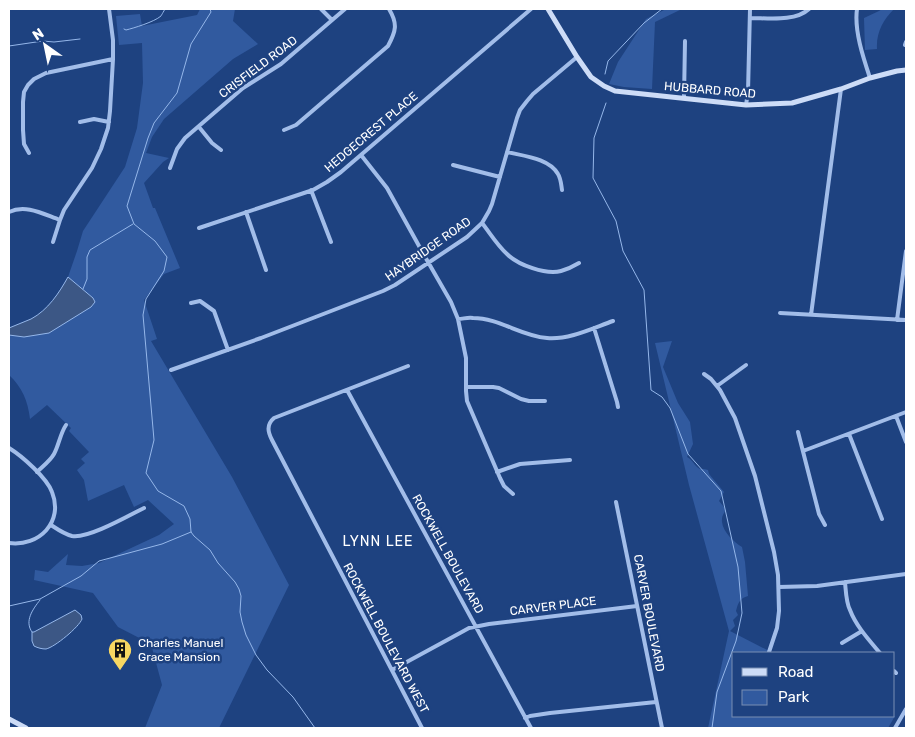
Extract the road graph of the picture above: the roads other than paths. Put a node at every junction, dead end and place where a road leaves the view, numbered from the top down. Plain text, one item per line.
1 (109, 9) edge
2 (321, 9) edge
3 (345, 9) edge
4 (389, 9) edge
5 (531, 9) edge
6 (548, 9) edge
7 (750, 9) edge
8 (809, 9) edge
9 (856, 9) edge
10 (750, 18) junction
11 (332, 20) junction
12 (686, 41) dead end
13 (577, 57) junction
14 (113, 59) junction
15 (906, 70) edge
16 (870, 78) junction
17 (841, 89) junction
18 (684, 98) junction
19 (746, 105) junction
20 (80, 122) dead end
21 (109, 122) junction
22 (199, 127) junction
23 (284, 130) dead end
24 (221, 150) dead end
25 (507, 152) junction
26 (29, 153) dead end
27 (361, 155) junction
28 (454, 165) dead end
29 (170, 168) dead end
30 (500, 177) junction
31 (311, 190) junction
32 (562, 190) dead end
33 (9, 212) edge
34 (246, 212) junction
35 (60, 220) junction
36 (482, 223) junction
37 (199, 228) dead end
38 (53, 242) dead end
39 (331, 242) dead end
40 (906, 250) edge
41 (428, 263) junction
42 (579, 263) dead end
43 (266, 270) dead end
44 (191, 303) dead end
45 (780, 313) dead end
46 (811, 315) junction
47 (458, 319) junction
48 (897, 320) junction
49 (906, 320) edge
50 (613, 321) dead end
51 (594, 328) junction
52 (228, 350) junction
53 (746, 365) dead end
54 (408, 366) dead end
55 (171, 370) dead end
56 (704, 374) dead end
57 (717, 386) junction
58 (466, 387) junction
59 (347, 390) junction
60 (545, 401) dead end
61 (618, 407) dead end
62 (906, 412) edge
63 (896, 416) junction
64 (66, 425) dead end
65 (798, 432) dead end
66 (849, 434) junction
67 (906, 442) edge
68 (9, 448) edge
69 (803, 452) junction
70 (570, 460) dead end
71 (37, 472) junction
72 (497, 472) junction
73 (513, 494) dead end
74 (616, 502) dead end
75 (144, 508) dead end
76 (882, 519) dead end
77 (825, 525) dead end
78 (51, 526) junction
79 (9, 543) edge
80 (906, 574) edge
81 (845, 582) junction
82 (779, 587) junction
83 (637, 606) junction
84 (476, 627) junction
85 (862, 631) junction
86 (842, 643) dead end
87 (769, 652) dead end
88 (879, 652) edge
89 (392, 670) junction
90 (656, 702) junction
91 (906, 709) edge
92 (525, 718) junction
93 (9, 720) edge
94 (26, 728) edge
95 (422, 728) edge
96 (531, 728) edge
97 (662, 728) edge
98 (895, 728) edge

1 - 14 street
2 - 11 street
3 - 11 street, CRISFIELD ROAD
4 - 23 street
5 - 27 street, HEDGECREST PLACE
6 - 13 main road, HUBBARD ROAD
7 - 10 street
8 - 10 street
9 - 16 street
10 - 19 street
11 - 22 street, CRISFIELD ROAD
12 - 18 street
13 - 18 main road, HUBBARD ROAD
13 - 25 street, HAYBRIDGE ROAD
14 - 21 street
14 - 26 street
15 - 16 main road, HUBBARD ROAD
16 - 17 main road, HUBBARD ROAD
17 - 19 main road, HUBBARD ROAD
17 - 46 street
18 - 19 main road, HUBBARD ROAD
20 - 21 street
21 - 35 street
22 - 24 street
22 - 29 street, CRISFIELD ROAD
25 - 30 street, HAYBRIDGE ROAD
25 - 32 street
27 - 31 street, HEDGECREST PLACE
27 - 41 street
28 - 30 street
30 - 36 street, HAYBRIDGE ROAD
31 - 34 street, HEDGECREST PLACE
31 - 39 street
33 - 35 street
34 - 37 street, HEDGECREST PLACE
34 - 43 street
35 - 38 street
36 - 41 street, HAYBRIDGE ROAD
36 - 42 street
40 - 48 street
41 - 47 street
41 - 52 street, HAYBRIDGE ROAD
44 - 52 street
45 - 46 street
46 - 48 street
47 - 51 street
47 - 58 street
48 - 49 street
50 - 51 street
51 - 61 street
52 - 55 street, HAYBRIDGE ROAD
53 - 57 street
54 - 59 street, ROCKWELL BOULEVARD WEST
56 - 57 street
57 - 82 street
58 - 60 street
58 - 72 street
59 - 84 street, ROCKWELL BOULEVARD
59 - 89 street, ROCKWELL BOULEVARD WEST
62 - 63 street
63 - 66 street
63 - 67 street
64 - 71 street
65 - 69 street
66 - 69 street
66 - 76 street
68 - 71 street
69 - 77 street
70 - 72 street
71 - 78 street
72 - 73 street
74 - 83 street, CARVER BOULEVARD
75 - 78 street
78 - 79 street
80 - 81 street
81 - 82 street
81 - 85 street
82 - 87 street
83 - 84 street, CARVER PLACE
83 - 90 street, CARVER BOULEVARD
84 - 89 street, CARVER PLACE
84 - 92 street, ROCKWELL BOULEVARD
85 - 86 street
85 - 88 street
89 - 95 street, ROCKWELL BOULEVARD WEST
90 - 92 street
90 - 97 street, CARVER BOULEVARD
91 - 98 street
92 - 96 street, ROCKWELL BOULEVARD
93 - 94 main road

